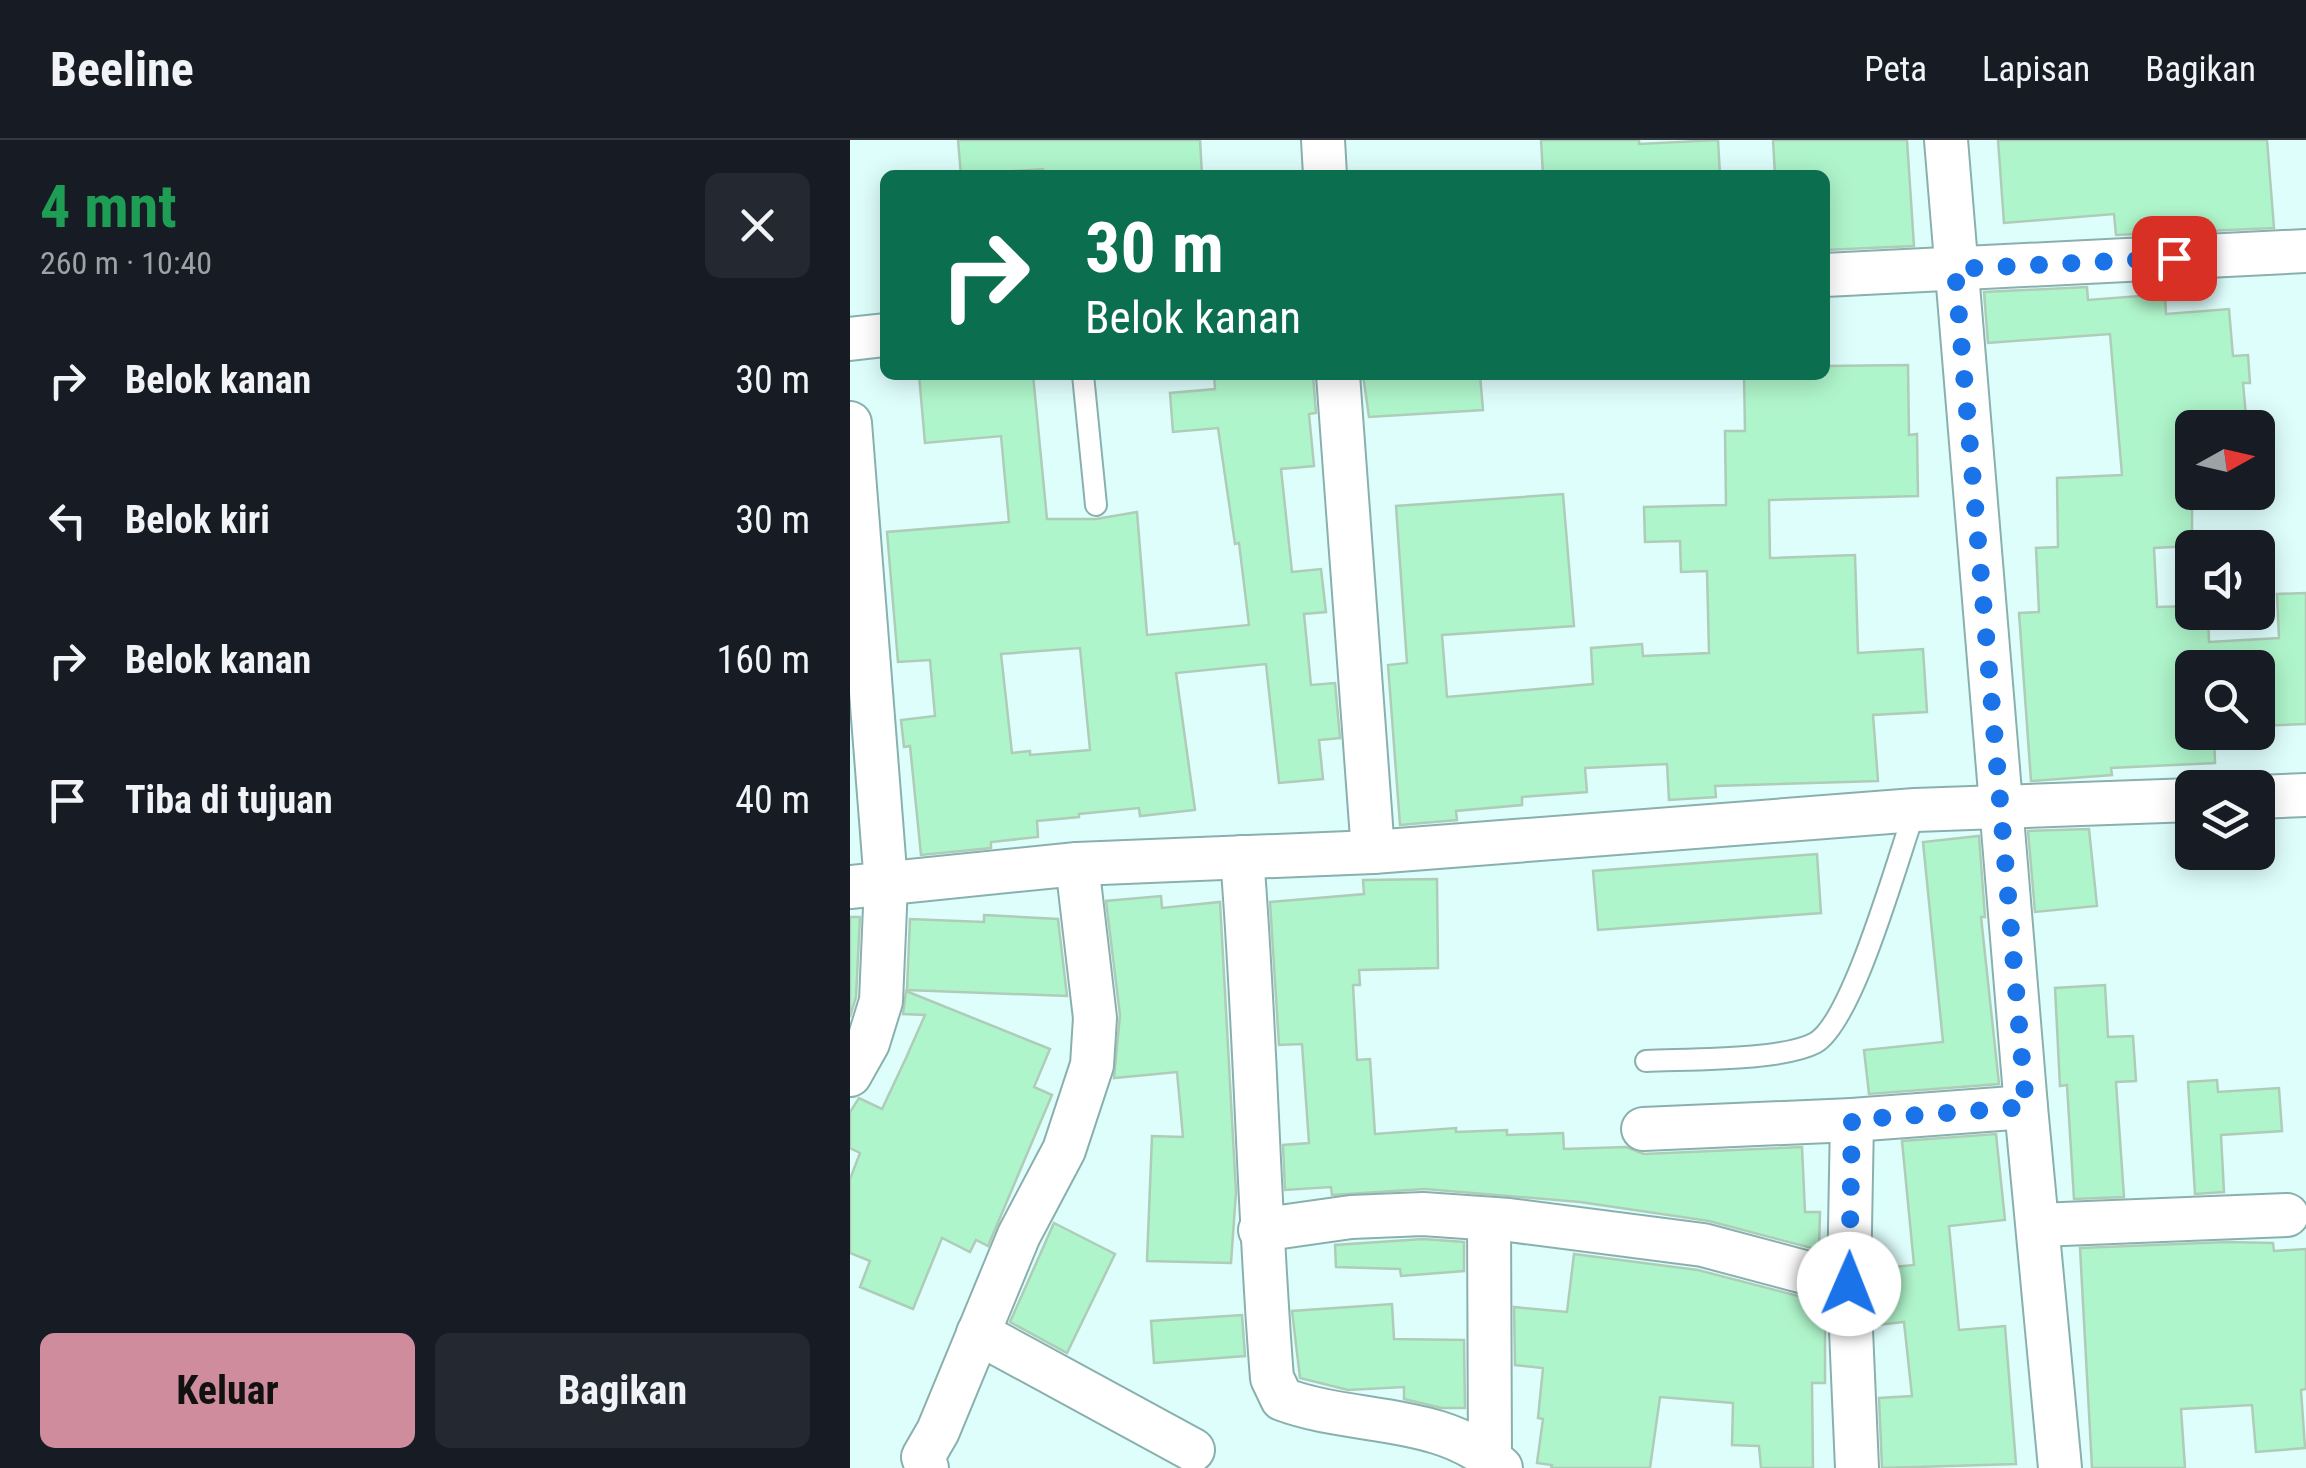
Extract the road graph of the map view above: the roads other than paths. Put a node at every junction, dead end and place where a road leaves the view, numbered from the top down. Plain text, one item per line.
1 (1323, 140) edge
2 (1946, 140) edge
3 (1325, 170) edge
4 (2306, 252) edge
5 (1955, 269) junction
6 (1830, 276) edge
7 (880, 336) edge
8 (850, 339) edge
9 (1084, 380) edge
10 (1338, 380) edge
11 (850, 423) edge
12 (1096, 505) dead end
13 (2306, 795) edge
14 (2275, 796) edge
15 (2175, 801) edge
16 (2003, 808) junction
17 (1915, 810) junction
18 (1373, 852) junction
19 (1242, 857) junction
20 (1077, 864) junction
21 (868, 886) edge
22 (1646, 1061) dead end
23 (850, 1075) edge
24 (2026, 1107) junction
25 (1852, 1120) junction
26 (1643, 1129) dead end
27 (2287, 1215) dead end
28 (1489, 1218) junction
29 (2038, 1225) junction
30 (1260, 1230) junction
31 (1849, 1284) junction
32 (978, 1333) junction
33 (1192, 1450) dead end
34 (1496, 1463) edge
35 (927, 1468) edge
36 (1857, 1468) edge
37 (2060, 1468) edge

1 - 3 street
2 - 5 street
4 - 5 street
5 - 6 street
5 - 16 street
7 - 8 street
9 - 12 lane
10 - 18 street
11 - 21 street
13 - 14 street
15 - 16 street
16 - 17 street
16 - 24 street
17 - 18 street
17 - 22 lane
18 - 19 street
19 - 20 street
19 - 30 street
20 - 21 street
20 - 32 street
21 - 23 street
24 - 25 street
24 - 29 street
25 - 26 street
25 - 31 street
27 - 29 street
28 - 30 street
28 - 31 street
28 - 34 street
29 - 37 street
30 - 34 street
31 - 36 street
32 - 33 street
32 - 35 street

